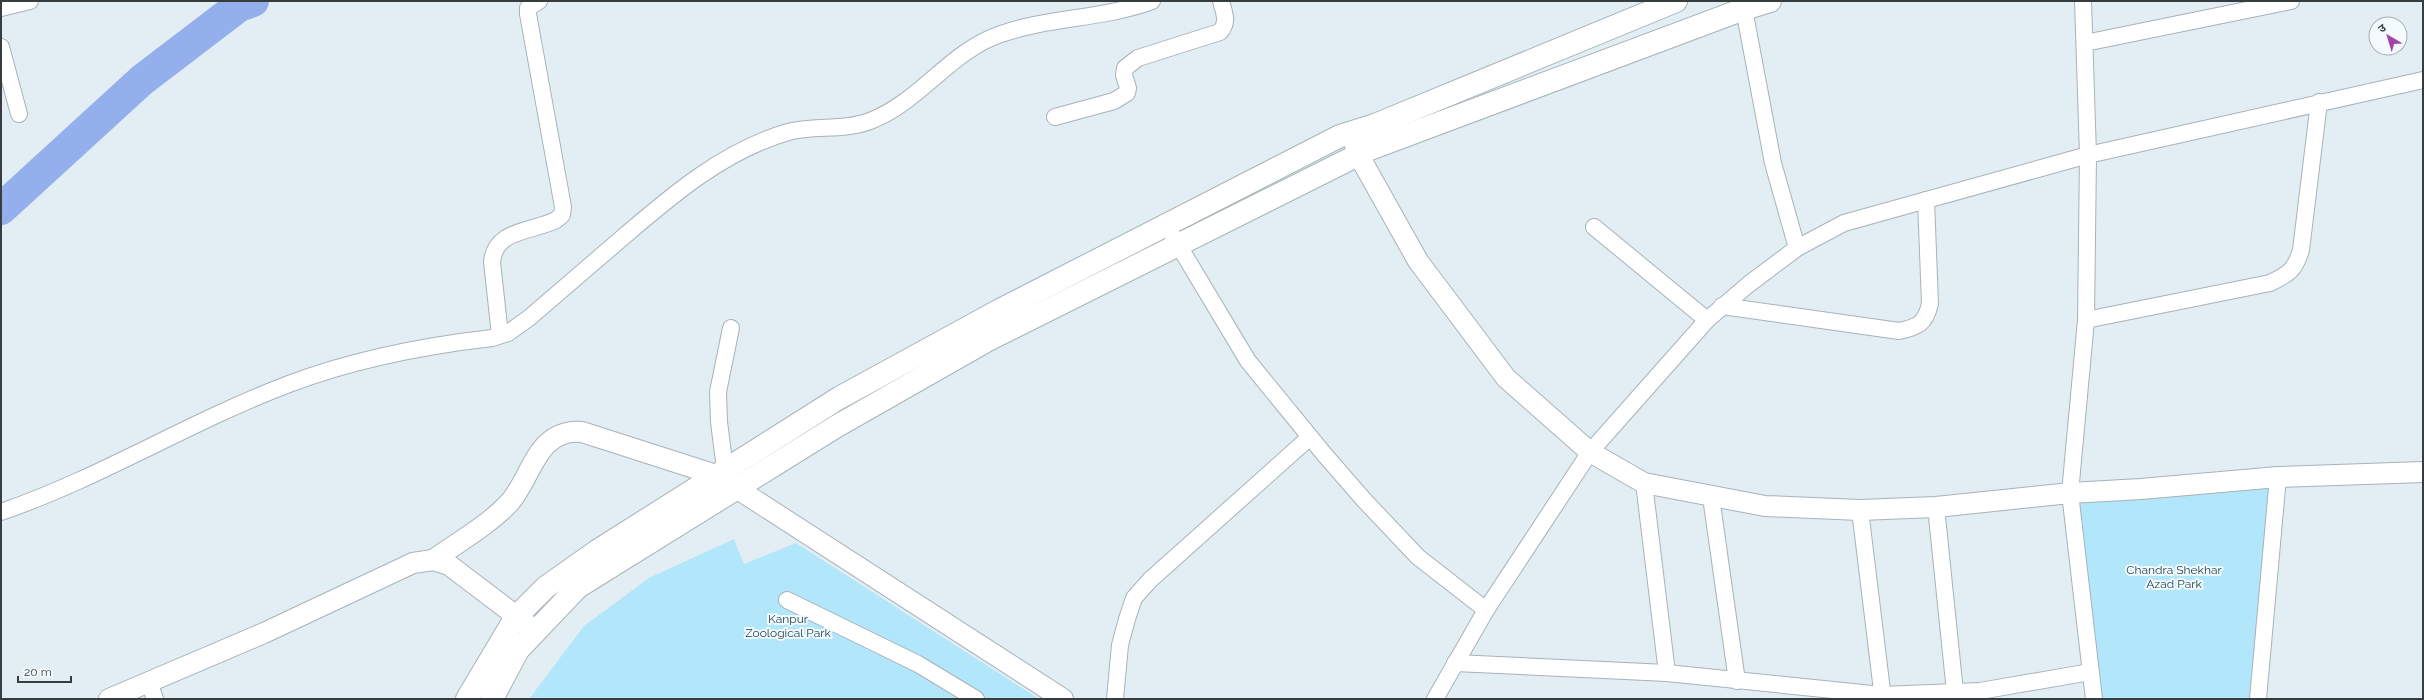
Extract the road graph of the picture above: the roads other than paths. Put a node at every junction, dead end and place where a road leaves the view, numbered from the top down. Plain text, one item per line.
1 (30, 1) edge
2 (539, 1) edge
3 (1152, 1) edge
4 (1221, 1) edge
5 (1676, 1) edge
6 (1770, 1) edge
7 (2083, 1) edge
8 (2291, 1) edge
9 (1, 8) edge
10 (1744, 9) junction
11 (2085, 43) junction
12 (1, 47) edge
13 (2423, 80) edge
14 (6, 87) edge
15 (2319, 102) junction
16 (19, 114) dead end
17 (1055, 117) dead end
18 (1350, 132) junction
19 (1358, 154) junction
20 (2088, 155) junction
21 (1926, 200) junction
22 (1166, 224) junction
23 (1594, 227) dead end
24 (1178, 245) junction
25 (1796, 248) junction
26 (1722, 306) junction
27 (1706, 320) junction
28 (2086, 320) junction
29 (731, 328) dead end
30 (500, 335) junction
31 (1310, 437) junction
32 (1590, 452) junction
33 (721, 472) junction
34 (2423, 472) edge
35 (2278, 477) junction
36 (1644, 483) junction
37 (738, 489) junction
38 (2070, 492) junction
39 (1711, 496) junction
40 (1936, 507) junction
41 (1860, 510) junction
42 (1, 512) edge
43 (433, 560) junction
44 (787, 600) dead end
45 (1486, 610) junction
46 (516, 617) junction
47 (536, 631) junction
48 (1455, 663) junction
49 (2090, 672) junction
50 (1667, 673) junction
51 (1737, 681) junction
52 (152, 690) edge
53 (1955, 692) junction
54 (1981, 695) edge
55 (1882, 697) edge
56 (109, 699) edge
57 (467, 699) edge
58 (492, 699) edge
59 (976, 699) edge
60 (1063, 699) edge
61 (1115, 699) edge
62 (1435, 699) edge
63 (2094, 699) edge
64 (2258, 699) edge

1 - 9 street
2 - 30 street
3 - 30 street
4 - 17 street
5 - 18 main road
6 - 10 main road
7 - 11 street
8 - 11 street
10 - 19 main road
10 - 25 street
11 - 20 street
12 - 14 street
13 - 15 street
14 - 16 street
15 - 20 street
15 - 28 street
18 - 19 street
18 - 22 main road
19 - 24 main road
19 - 32 street
20 - 21 street
20 - 28 street
21 - 25 street
21 - 26 street
22 - 24 street
22 - 33 main road
23 - 27 street
24 - 31 street
24 - 37 main road
25 - 26 street
26 - 27 street
27 - 32 street
28 - 38 street
29 - 33 street
30 - 42 street
31 - 45 street
31 - 61 street
32 - 36 street
32 - 45 street
33 - 37 street
33 - 43 street
33 - 46 main road
34 - 35 street
35 - 38 street
35 - 64 street
36 - 39 street
36 - 50 street
37 - 47 main road
37 - 60 street
38 - 40 street
38 - 49 street
39 - 41 street
39 - 51 street
40 - 41 street
40 - 53 street
41 - 55 street
43 - 46 street
43 - 52 street
44 - 59 street
45 - 48 street
46 - 47 street
46 - 57 main road
47 - 58 main road
48 - 50 street
48 - 62 street
49 - 54 street
49 - 63 street
50 - 51 street
51 - 55 street
52 - 56 street
53 - 54 street
53 - 55 street

